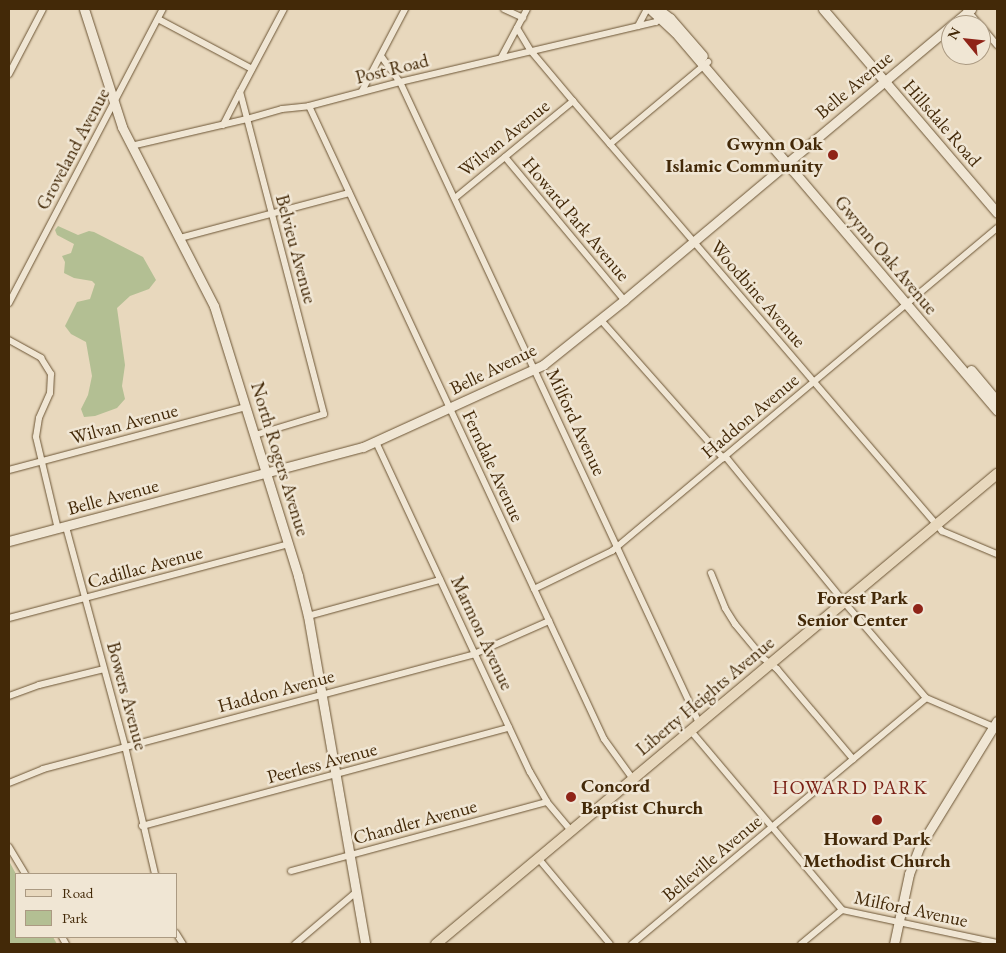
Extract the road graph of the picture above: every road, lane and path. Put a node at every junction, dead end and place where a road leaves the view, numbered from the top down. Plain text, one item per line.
1 (43, 9) edge
2 (84, 9) edge
3 (163, 9) edge
4 (284, 9) edge
5 (405, 9) edge
6 (504, 9) edge
7 (528, 9) edge
8 (649, 9) edge
9 (823, 9) edge
10 (659, 13) edge
11 (523, 18) junction
12 (158, 19) junction
13 (638, 26) junction
14 (517, 28) junction
15 (941, 33) edge
16 (531, 51) junction
17 (381, 56) junction
18 (501, 58) junction
19 (706, 64) junction
20 (252, 69) junction
21 (9, 74) edge
22 (884, 81) junction
23 (400, 82) junction
24 (362, 91) junction
25 (240, 92) junction
26 (573, 101) junction
27 (114, 103) junction
28 (309, 106) junction
29 (247, 120) junction
30 (223, 125) junction
31 (610, 144) junction
32 (131, 146) junction
33 (505, 156) junction
34 (789, 161) junction
35 (349, 193) junction
36 (455, 198) junction
37 (997, 213) edge
38 (271, 214) junction
39 (997, 228) edge
40 (180, 238) junction
41 (693, 242) junction
42 (624, 300) junction
43 (909, 302) junction
44 (9, 303) edge
45 (600, 319) junction
46 (9, 340) edge
47 (535, 369) junction
48 (814, 382) junction
49 (997, 401) edge
50 (246, 407) junction
51 (450, 408) junction
52 (997, 410) edge
53 (255, 435) junction
54 (376, 442) junction
55 (724, 457) junction
56 (40, 462) junction
57 (9, 470) edge
58 (267, 472) junction
59 (997, 474) edge
60 (936, 525) junction
61 (62, 528) junction
62 (9, 541) edge
63 (289, 544) junction
64 (618, 546) junction
65 (997, 554) edge
66 (712, 573) dead end
67 (440, 580) junction
68 (534, 589) junction
69 (85, 598) junction
70 (844, 602) junction
71 (308, 616) junction
72 (9, 618) edge
73 (549, 621) junction
74 (474, 654) junction
75 (770, 664) junction
76 (104, 669) junction
77 (322, 695) junction
78 (9, 696) edge
79 (926, 698) junction
80 (699, 723) junction
81 (996, 726) edge
82 (509, 728) junction
83 (690, 730) junction
84 (125, 746) junction
85 (853, 760) junction
86 (336, 775) junction
87 (633, 779) junction
88 (9, 783) edge
89 (547, 802) junction
90 (142, 826) junction
91 (772, 827) junction
92 (571, 831) junction
93 (9, 847) edge
94 (349, 855) junction
95 (538, 858) junction
96 (292, 871) dead end
97 (24, 873) edge
98 (155, 873) edge
99 (356, 892) junction
100 (842, 910) junction
101 (899, 922) junction
102 (997, 943) edge
103 (294, 944) edge
104 (365, 944) edge
105 (436, 944) edge
106 (610, 944) edge
107 (632, 944) edge
108 (801, 944) edge
109 (894, 944) edge

1 - 21 street
2 - 27 street, North Rogers Avenue
3 - 12 street, Groveland Avenue
4 - 20 street
5 - 17 street
6 - 11 street
7 - 11 street
8 - 10 street, Gwynn Oak Avenue
8 - 13 street
9 - 22 street, Hillsdale Road
10 - 13 street, Post Road
10 - 19 street, Gwynn Oak Avenue
11 - 14 street
12 - 20 street
12 - 27 street, Groveland Avenue
13 - 16 street, Post Road
14 - 16 street, Woodbine Avenue
14 - 18 street
15 - 22 street, Belle Avenue
16 - 18 street, Post Road
16 - 26 street, Woodbine Avenue
17 - 23 street, Milford Avenue
17 - 24 street
18 - 23 street, Post Road
19 - 31 street
19 - 34 street, Gwynn Oak Avenue
20 - 25 street
22 - 34 street, Belle Avenue
22 - 37 street, Hillsdale Road
23 - 24 street, Post Road
23 - 36 street, Milford Avenue
24 - 28 street, Post Road
25 - 29 street, Belvieu Avenue
25 - 30 street
26 - 31 street, Woodbine Avenue
26 - 33 street, Wilvan Avenue
27 - 32 street, North Rogers Avenue
27 - 44 street, Groveland Avenue
28 - 29 street, Post Road
28 - 35 street, Ferndale Avenue
29 - 30 street, Post Road
29 - 38 street, Belvieu Avenue
30 - 32 street, Post Road
31 - 41 street, Woodbine Avenue
32 - 40 street, North Rogers Avenue
33 - 36 street, Wilvan Avenue
33 - 42 street, Howard Park Avenue
34 - 41 street, Belle Avenue
34 - 43 street, Gwynn Oak Avenue
35 - 38 street
35 - 51 street, Ferndale Avenue
36 - 47 street, Milford Avenue
38 - 40 street
38 - 53 street, Belvieu Avenue
39 - 43 street, Haddon Avenue
40 - 50 street, North Rogers Avenue
41 - 42 street, Belle Avenue
41 - 48 street, Woodbine Avenue
42 - 45 street, Belle Avenue
43 - 48 street, Haddon Avenue
43 - 49 street, Gwynn Oak Avenue
43 - 52 street, Gwynn Oak Avenue
45 - 47 street, Belle Avenue
45 - 55 street
46 - 56 street, Bowers Avenue
47 - 51 street, Belle Avenue
47 - 64 street, Milford Avenue
48 - 55 street, Haddon Avenue
48 - 60 street, Woodbine Avenue
50 - 53 street, North Rogers Avenue
50 - 56 street, Wilvan Avenue
51 - 54 street, Belle Avenue
51 - 68 street, Ferndale Avenue
53 - 58 street, North Rogers Avenue
54 - 58 street, Belle Avenue
54 - 67 street, Marmon Avenue
55 - 64 street, Haddon Avenue
55 - 70 street
56 - 57 street, Wilvan Avenue
56 - 61 street, Bowers Avenue
58 - 61 street, Belle Avenue
58 - 63 street, North Rogers Avenue
59 - 60 main road, Liberty Heights Avenue
60 - 65 street, Woodbine Avenue
60 - 70 main road, Liberty Heights Avenue
61 - 62 street, Belle Avenue
61 - 69 street, Bowers Avenue
63 - 69 street, Cadillac Avenue
63 - 71 street, North Rogers Avenue
64 - 68 street, Haddon Avenue
64 - 80 street, Milford Avenue
66 - 75 street
67 - 71 street
67 - 74 street, Marmon Avenue
68 - 73 street, Ferndale Avenue
69 - 72 street, Cadillac Avenue
69 - 76 street, Bowers Avenue
70 - 75 main road, Liberty Heights Avenue
70 - 79 street
71 - 77 street, North Rogers Avenue
73 - 74 street, Haddon Avenue
73 - 87 street, Ferndale Avenue
74 - 77 street, Haddon Avenue
74 - 82 street, Marmon Avenue
75 - 80 main road, Liberty Heights Avenue
75 - 85 street
76 - 78 street
76 - 84 street, Bowers Avenue
77 - 84 street, Haddon Avenue
77 - 86 street, North Rogers Avenue
79 - 81 street
79 - 85 street, Belleville Avenue
80 - 83 main road, Liberty Heights Avenue
81 - 101 street
82 - 86 street, Peerless Avenue
82 - 89 street, Marmon Avenue
83 - 87 main road, Liberty Heights Avenue
83 - 91 street, Milford Avenue
84 - 88 street, Haddon Avenue
84 - 90 street, Bowers Avenue
85 - 91 street, Belleville Avenue
86 - 90 street, Peerless Avenue
86 - 94 street, North Rogers Avenue
87 - 92 main road, Liberty Heights Avenue
89 - 92 street, Marmon Avenue
89 - 94 street, Chandler Avenue
90 - 98 street, Bowers Avenue
91 - 100 street, Milford Avenue
91 - 107 street, Belleville Avenue
92 - 95 main road, Liberty Heights Avenue
93 - 97 street
94 - 96 street, Chandler Avenue
94 - 99 street, North Rogers Avenue
95 - 105 main road, Liberty Heights Avenue
95 - 106 street
99 - 103 street
99 - 104 street, North Rogers Avenue
100 - 101 street, Milford Avenue
100 - 108 street
101 - 102 street, Milford Avenue
101 - 109 street

